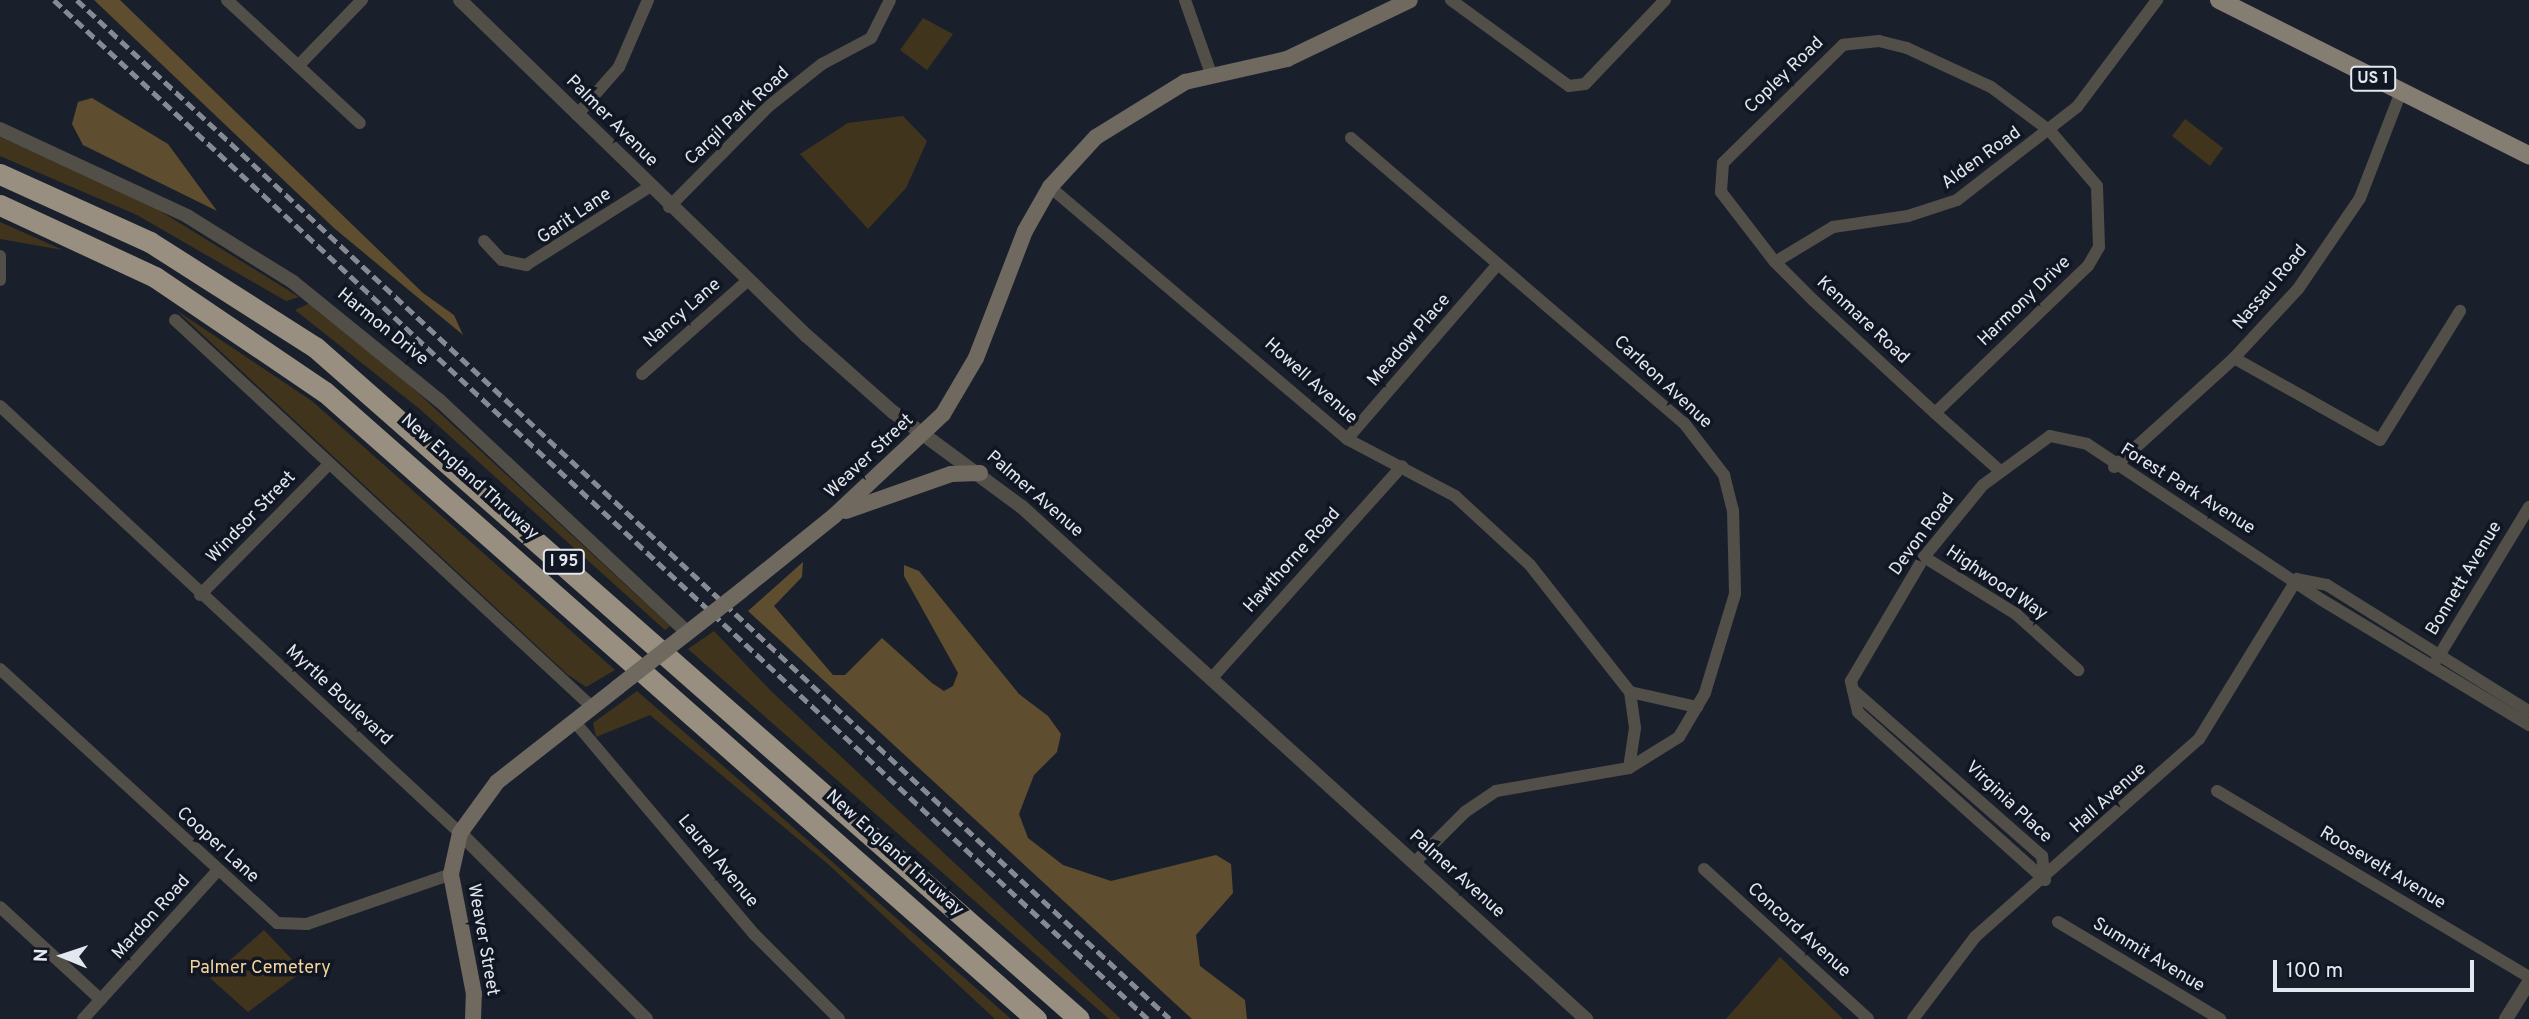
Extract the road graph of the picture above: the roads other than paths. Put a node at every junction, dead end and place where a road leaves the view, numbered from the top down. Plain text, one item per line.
1 (227, 0) edge
2 (362, 0) edge
3 (460, 0) edge
4 (648, 0) edge
5 (890, 0) edge
6 (1185, 0) edge
7 (1410, 0) edge
8 (1451, 0) edge
9 (1665, 0) edge
10 (2157, 0) edge
11 (2219, 0) edge
12 (298, 66) junction
13 (1211, 74) junction
14 (2401, 92) junction
15 (577, 115) junction
16 (360, 123) dead end
17 (0, 129) edge
18 (2050, 131) junction
19 (1351, 138) dead end
20 (2529, 155) edge
21 (0, 174) edge
22 (1720, 184) joint
23 (1050, 187) junction
24 (648, 188) junction
25 (0, 205) edge
26 (669, 207) junction
27 (484, 241) dead end
28 (0, 256) edge
29 (1774, 262) junction
30 (1498, 264) junction
31 (0, 280) edge
32 (747, 281) junction
33 (2460, 311) dead end
34 (174, 320) dead end
35 (2234, 358) junction
36 (642, 374) dead end
37 (0, 406) edge
38 (1935, 412) junction
39 (924, 432) junction
40 (2059, 434) joint
41 (1347, 439) junction
42 (328, 466) junction
43 (1402, 466) junction
44 (2114, 467) junction
45 (1999, 470) junction
46 (980, 473) junction
47 (2529, 507) edge
48 (834, 516) junction
49 (1924, 557) junction
50 (2297, 579) junction
51 (200, 595) junction
52 (683, 628) junction
53 (2439, 655) junction
54 (2431, 668) junction
55 (0, 670) edge
56 (2078, 670) dead end
57 (1211, 678) junction
58 (1853, 690) junction
59 (1630, 692) junction
60 (592, 707) junction
61 (1697, 707) junction
62 (2529, 711) edge
63 (574, 721) junction
64 (2529, 725) edge
65 (1629, 768) junction
66 (2217, 790) dead end
67 (460, 833) junction
68 (1414, 863) junction
69 (1704, 869) dead end
70 (218, 870) junction
71 (451, 874) junction
72 (2045, 880) junction
73 (0, 907) edge
74 (2058, 922) dead end
75 (2529, 979) edge
76 (101, 1000) junction
77 (83, 1019) edge
78 (473, 1019) edge
79 (646, 1019) edge
80 (839, 1019) edge
81 (1036, 1019) edge
82 (1080, 1019) edge
83 (1586, 1019) edge
84 (1868, 1019) edge
85 (1913, 1019) edge
86 (2220, 1019) edge
87 (2506, 1019) edge

1 - 12 street
2 - 12 street
3 - 15 street, Palmer Avenue
4 - 15 street
5 - 26 street, Cargil Park Road
6 - 13 street
7 - 13 main road, Weaver Street
8 - 9 street
10 - 18 street, Alden Road
11 - 14 main road, US 1
12 - 16 street
13 - 23 main road, Weaver Street
14 - 20 main road, US 1
14 - 35 street, Nassau Road
15 - 24 street, Palmer Avenue
17 - 52 street, Harmon Drive
18 - 22 street, Copley Road
18 - 29 street, Alden Road
18 - 38 street, Harmony Drive
19 - 30 street, Carleon Avenue
21 - 82 highway, New England Thruway / I 95
22 - 29 street, Kenmare Road
23 - 39 main road, Weaver Street
23 - 41 street, Howell Avenue
24 - 26 street, Palmer Avenue
24 - 27 street, Garit Lane
25 - 81 highway, New England Thruway / I 95
26 - 32 street, Palmer Avenue
28 - 31 street
29 - 38 street, Kenmare Road
30 - 41 street, Meadow Place
30 - 61 street, Carleon Avenue
32 - 36 street, Nancy Lane
32 - 39 street, Palmer Avenue
33 - 35 street
34 - 42 street
35 - 44 street, Nassau Road
37 - 51 street, Myrtle Boulevard
38 - 45 street, Kenmare Road
39 - 46 street, Palmer Avenue
39 - 48 main road, Weaver Street
40 - 44 street, Forest Park Avenue
40 - 45 street, Devon Road
41 - 43 street, Howell Avenue
42 - 51 street, Windsor Street
42 - 60 street
43 - 57 street, Hawthorne Road
43 - 59 street, Howell Avenue
44 - 50 street, Forest Park Avenue
45 - 49 street, Devon Road
46 - 48 main road
46 - 57 street, Palmer Avenue
47 - 53 street, Bonnett Avenue
48 - 52 main road, Weaver Street, bridge
49 - 56 street, Highwood Way
49 - 58 street, Devon Road
50 - 53 street, Forest Park Avenue
50 - 54 street, Forest Park Avenue
50 - 72 street, Hall Avenue
51 - 67 street, Myrtle Boulevard
52 - 60 main road, Weaver Street, bridge
53 - 54 street, Bonnett Avenue
53 - 62 street, Forest Park Avenue
54 - 64 street, Forest Park Avenue
55 - 70 street, Cooper Lane
57 - 68 street, Palmer Avenue
58 - 72 street, Virginia Place
58 - 72 street, Virginia Place
59 - 61 street
59 - 65 street
60 - 63 main road, Weaver Street
61 - 65 street, Carleon Avenue
63 - 67 main road, Weaver Street
63 - 80 street, Laurel Avenue
65 - 68 street, Carleon Avenue
66 - 75 street, Roosevelt Avenue
67 - 71 main road, Weaver Street
67 - 79 street, Myrtle Boulevard
68 - 83 street, Palmer Avenue
69 - 84 street, Concord Avenue
70 - 71 street, Cooper Lane
70 - 76 street, Mardon Road
71 - 78 main road, Weaver Street
72 - 85 street, Hall Avenue
73 - 76 street
74 - 86 street, Summit Avenue
75 - 87 street
76 - 77 street, Mardon Road

